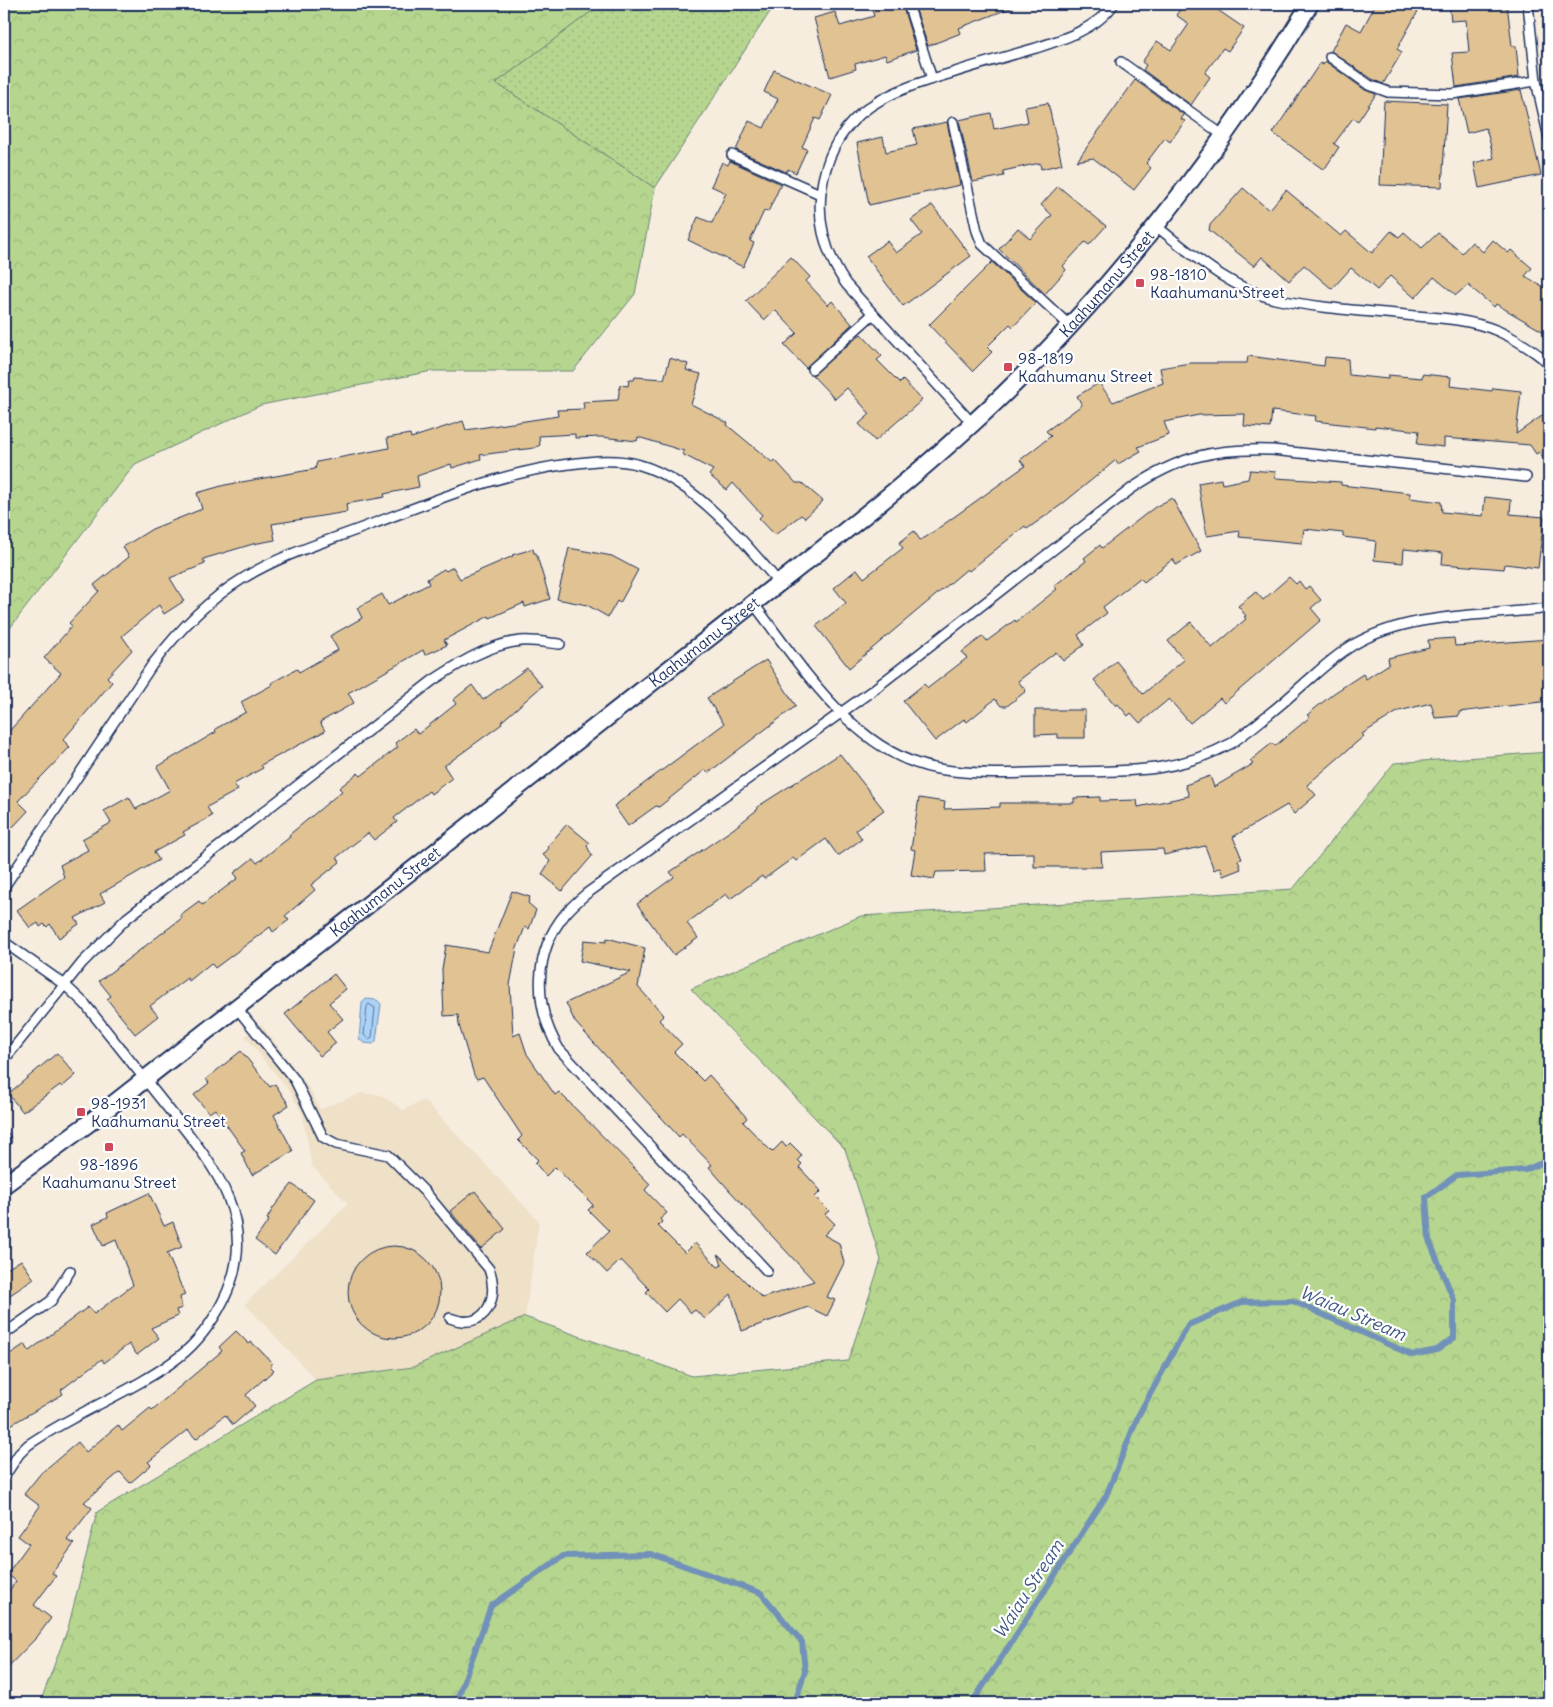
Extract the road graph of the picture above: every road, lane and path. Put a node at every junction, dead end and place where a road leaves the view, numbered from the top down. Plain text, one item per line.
1 (908, 4) edge
2 (1114, 4) edge
3 (1310, 4) edge
4 (1528, 4) edge
5 (1330, 58) dead end
6 (1121, 62) dead end
7 (932, 79) junction
8 (1536, 81) junction
9 (953, 122) dead end
10 (1224, 136) junction
11 (1549, 138) edge
12 (732, 155) dead end
13 (820, 194) junction
14 (1156, 226) junction
15 (873, 314) junction
16 (1070, 326) junction
17 (1549, 363) edge
18 (812, 369) dead end
19 (972, 423) junction
20 (1526, 477) dead end
21 (779, 583) junction
22 (753, 603) junction
23 (1549, 608) edge
24 (560, 644) dead end
25 (840, 714) junction
26 (4, 887) edge
27 (4, 942) edge
28 (65, 984) junction
29 (236, 1007) junction
30 (4, 1060) edge
31 (145, 1079) junction
32 (4, 1185) edge
33 (70, 1271) dead end
34 (767, 1271) dead end
35 (450, 1318) dead end
36 (4, 1334) edge
37 (4, 1477) edge

1 - 7 lane
2 - 7 lane
3 - 10 street, Kaahumanu Street
4 - 8 lane
5 - 8 lane
6 - 10 lane
7 - 13 lane
8 - 11 lane
9 - 16 lane
10 - 14 street, Kaahumanu Street
12 - 13 lane
13 - 15 lane
14 - 16 street, Kaahumanu Street
14 - 17 lane
15 - 18 lane
15 - 19 lane
16 - 19 street, Kaahumanu Street
19 - 21 street, Kaahumanu Street
20 - 25 lane
21 - 22 street, Kaahumanu Street
21 - 26 lane
22 - 25 lane
22 - 29 street, Kaahumanu Street
23 - 25 lane
24 - 28 lane
25 - 34 lane
27 - 28 lane
28 - 30 lane
28 - 31 lane
29 - 31 street, Kaahumanu Street
29 - 35 lane
31 - 32 street, Kaahumanu Street
31 - 37 lane
33 - 36 lane

